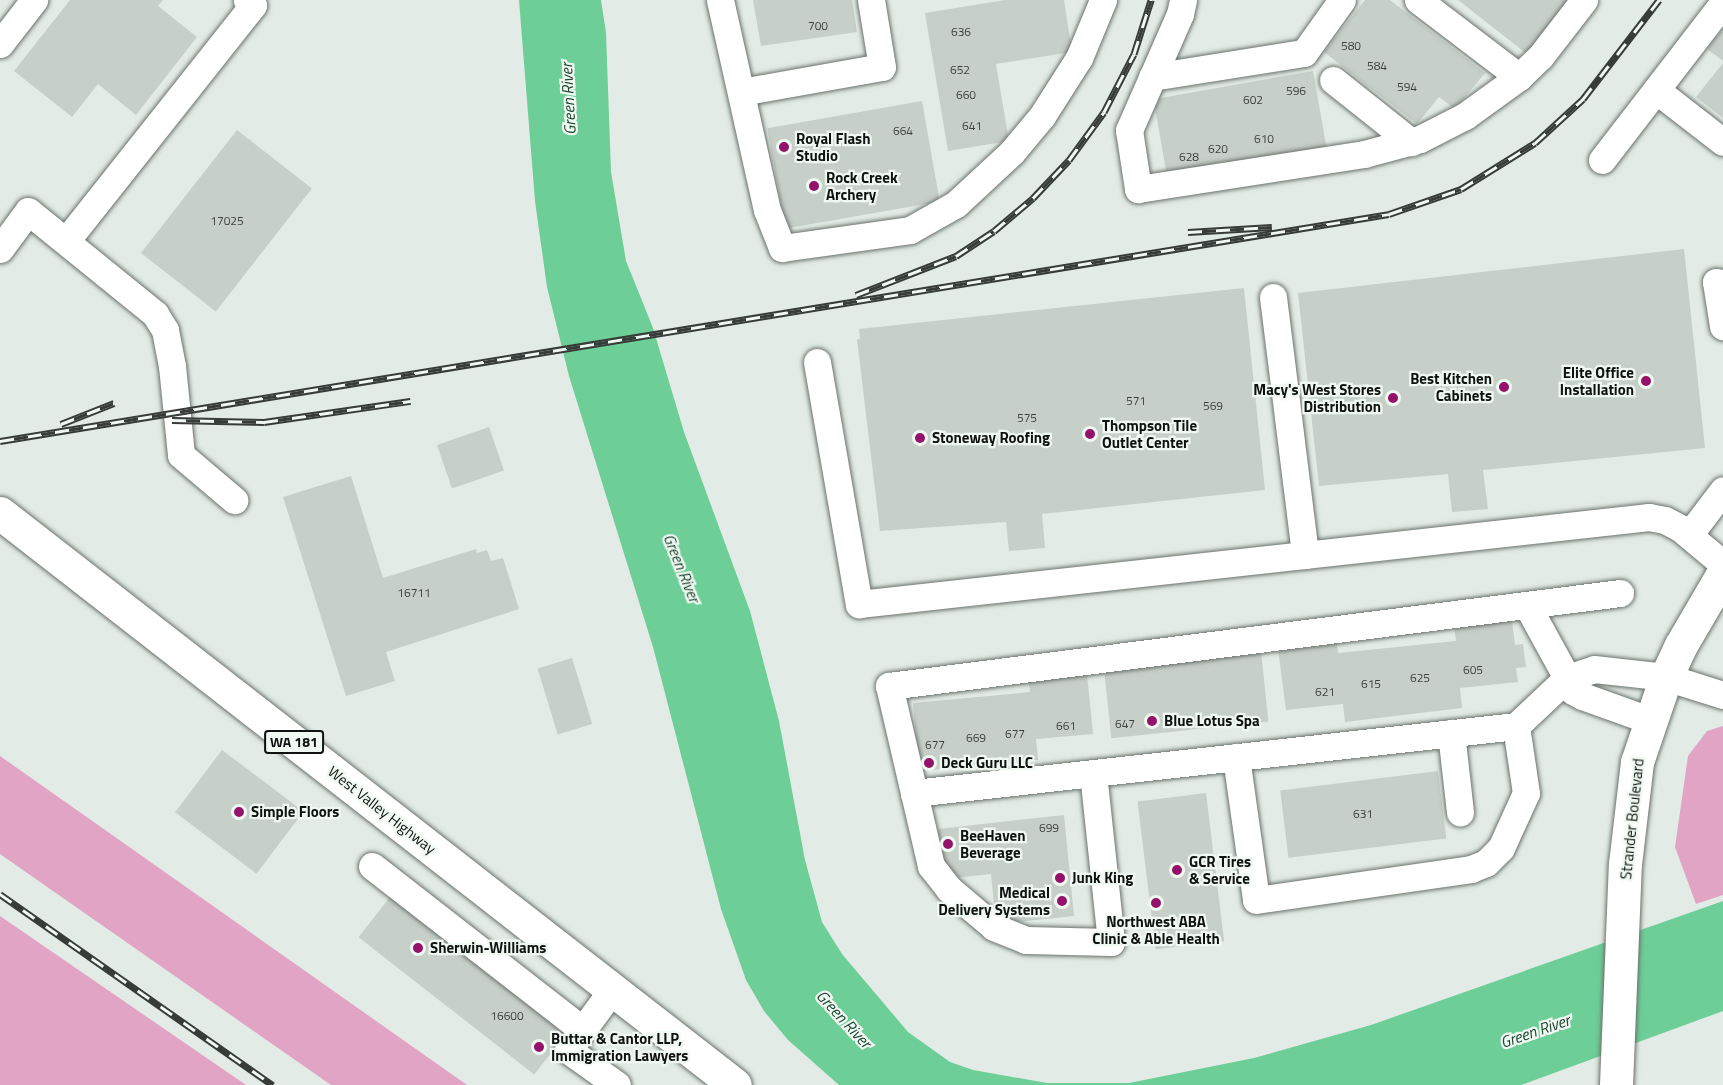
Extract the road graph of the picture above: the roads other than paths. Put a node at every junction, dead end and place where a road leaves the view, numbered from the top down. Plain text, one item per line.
1 (34, 0) edge
2 (247, 0) edge
3 (720, 0) edge
4 (871, 0) edge
5 (1103, 0) edge
6 (1183, 0) edge
7 (1342, 0) edge
8 (1418, 0) edge
9 (1584, 0) edge
10 (1723, 3) edge
11 (0, 44) edge
12 (1152, 76) junction
13 (1519, 77) junction
14 (1333, 80) dead end
15 (1656, 90) junction
16 (741, 92) junction
17 (1411, 142) junction
18 (1723, 142) edge
19 (1602, 160) dead end
20 (66, 241) junction
21 (0, 249) edge
22 (1723, 283) edge
23 (1273, 297) dead end
24 (1723, 326) edge
25 (817, 362) dead end
26 (1723, 490) edge
27 (234, 500) dead end
28 (0, 513) edge
29 (1689, 536) junction
30 (1305, 555) junction
31 (1723, 564) edge
32 (1723, 573) edge
33 (1620, 593) dead end
34 (1527, 605) junction
35 (1666, 677) junction
36 (1567, 678) junction
37 (1723, 695) edge
38 (1649, 720) junction
39 (1516, 726) junction
40 (1451, 733) junction
41 (1236, 757) junction
42 (1093, 773) junction
43 (914, 793) junction
44 (1460, 812) dead end
45 (372, 866) dead end
46 (612, 990) junction
47 (583, 1030) junction
48 (616, 1085) edge
49 (735, 1085) edge
50 (1616, 1085) edge

1 - 11 street
2 - 20 street
3 - 16 street
4 - 16 street
5 - 16 street
6 - 12 street
7 - 12 street
8 - 13 street
9 - 13 street
10 - 15 street
12 - 17 street
13 - 17 street
14 - 17 street
15 - 18 street
15 - 19 street
20 - 21 street
20 - 27 street
22 - 24 street
23 - 30 street
25 - 30 street
26 - 29 street
28 - 46 main road, West Valley Highway / WA 181
29 - 30 street
29 - 31 street
32 - 35 main road, Strander Boulevard
33 - 34 street
34 - 36 street
34 - 43 street
35 - 36 street
35 - 37 street
35 - 38 main road, Strander Boulevard
36 - 38 street
36 - 39 street
38 - 50 main road, Strander Boulevard
39 - 40 street
39 - 41 street
40 - 41 street
40 - 44 street
41 - 42 street
42 - 43 street
42 - 43 street
45 - 47 street
46 - 47 street
46 - 49 main road, West Valley Highway / WA 181
47 - 48 street

